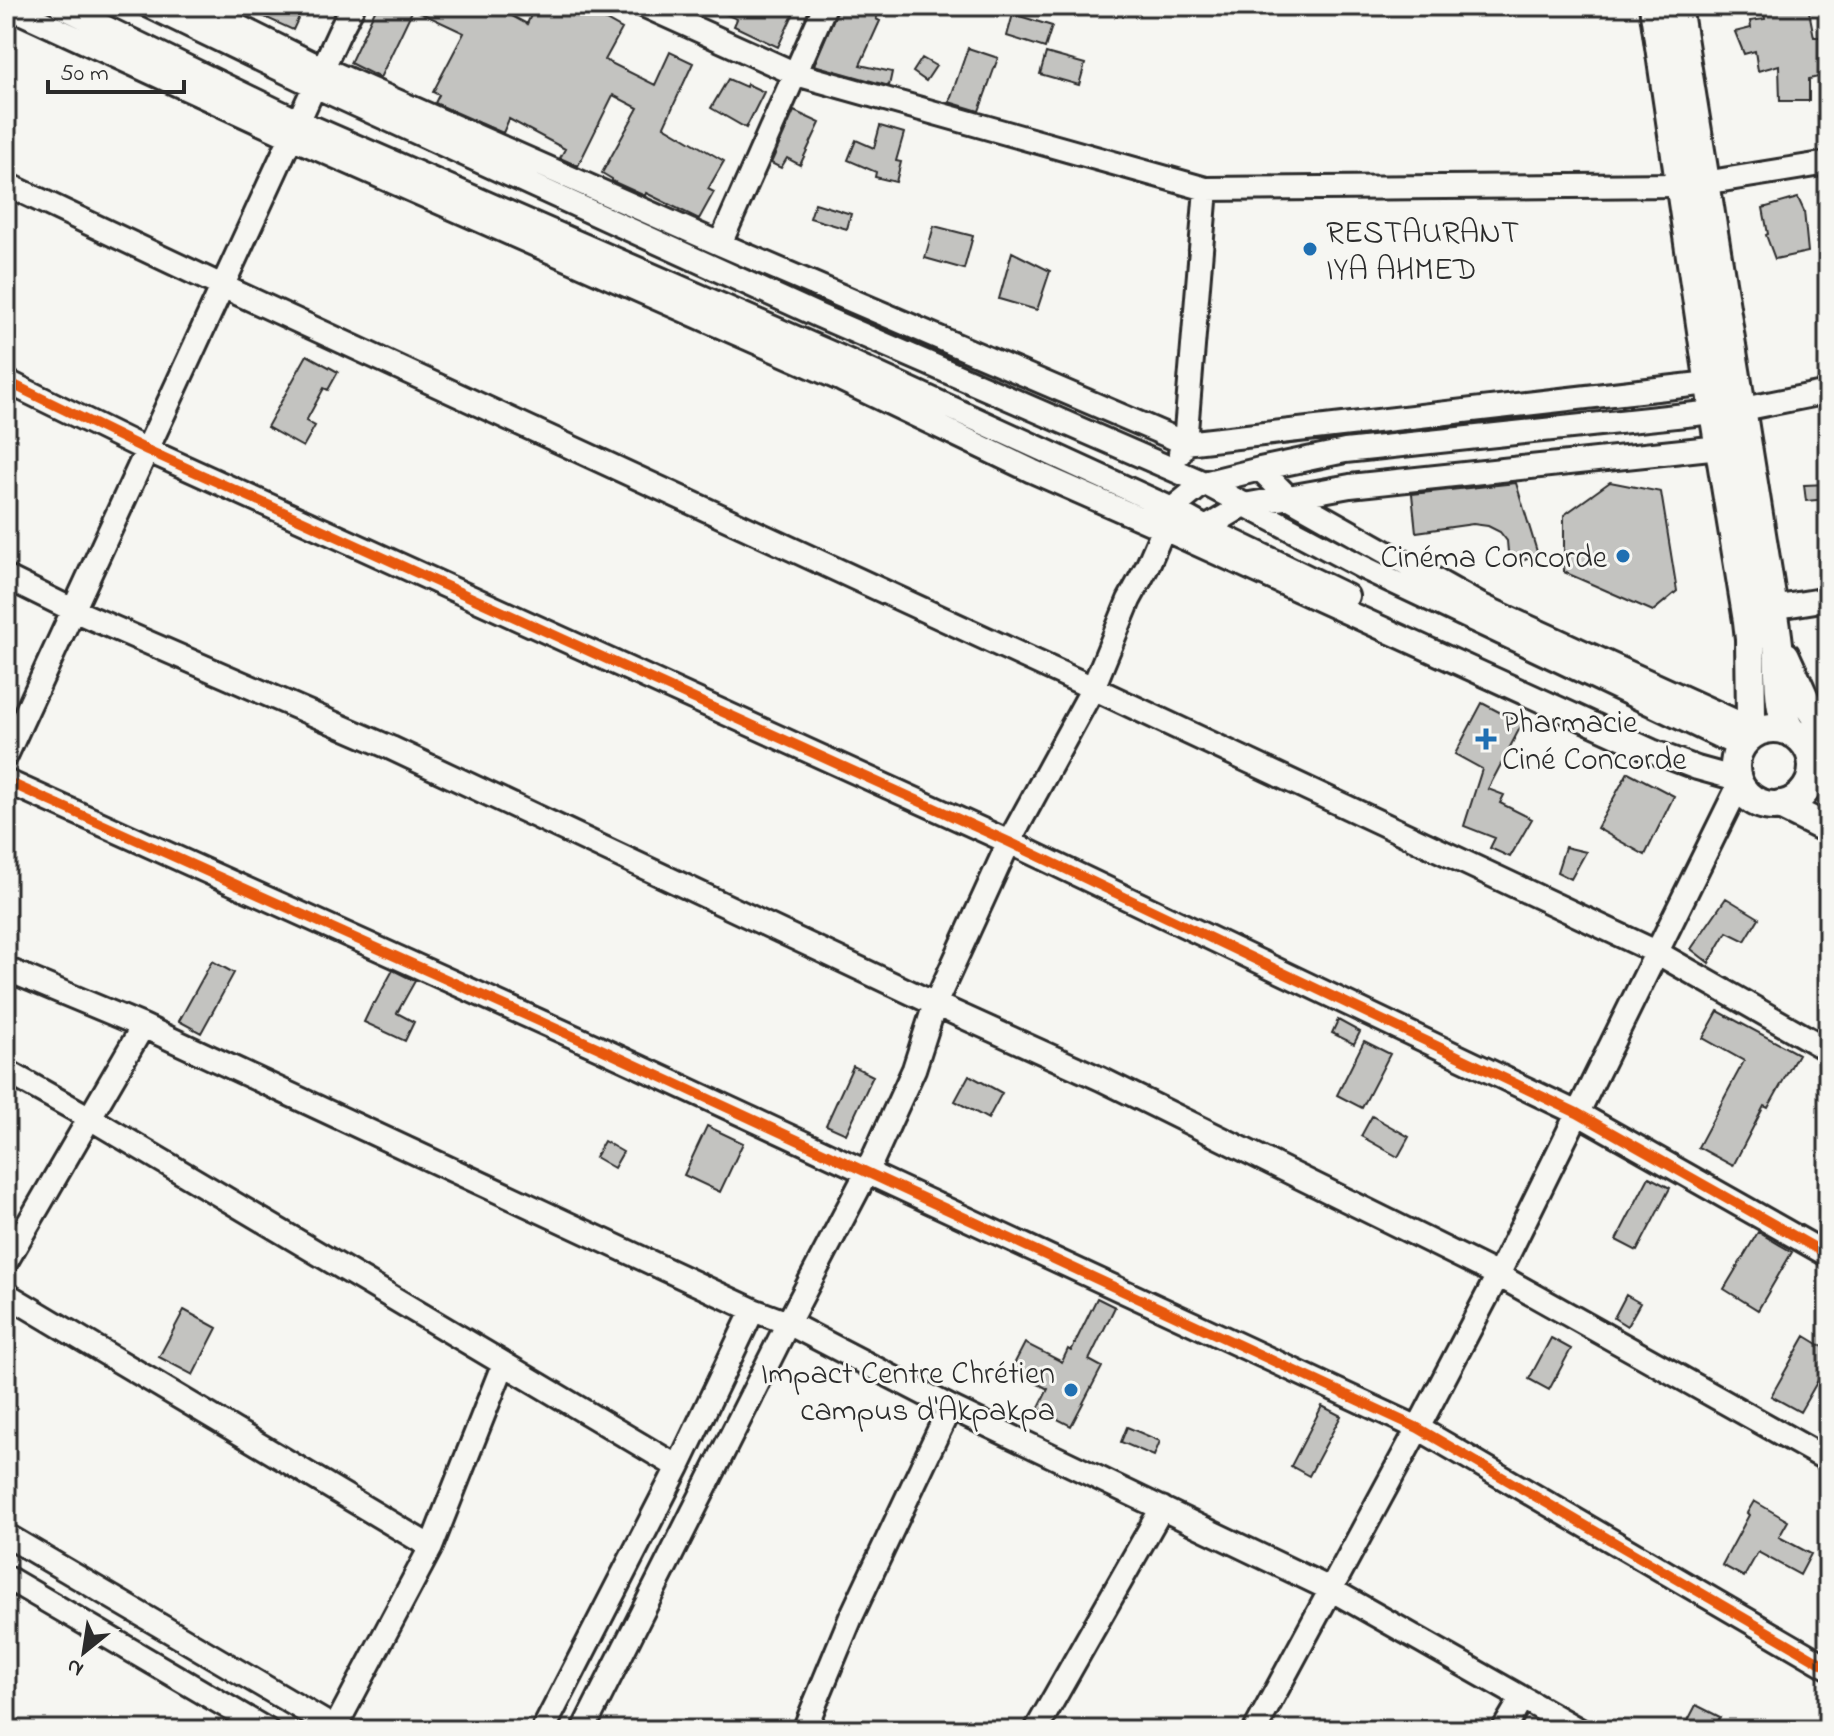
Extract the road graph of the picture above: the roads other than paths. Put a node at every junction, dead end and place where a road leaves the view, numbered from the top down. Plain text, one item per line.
1 (7, 6) edge
2 (61, 6) edge
3 (149, 6) edge
4 (197, 6) edge
5 (353, 6) edge
6 (645, 6) edge
7 (825, 6) edge
8 (1654, 6) edge
9 (1677, 6) edge
10 (796, 74) junction
11 (318, 77) junction
12 (294, 129) junction
13 (1828, 163) edge
14 (6, 184) edge
15 (1692, 184) junction
16 (1206, 189) junction
17 (720, 244) junction
18 (222, 286) junction
19 (6, 381) edge
20 (1709, 383) junction
21 (1828, 392) edge
22 (1743, 409) junction
23 (1714, 412) junction
24 (1185, 443) junction
25 (1720, 447) junction
26 (147, 450) junction
27 (1173, 469) junction
28 (1260, 469) junction
29 (1204, 483) junction
30 (1288, 497) junction
31 (1244, 505) junction
32 (1168, 519) junction
33 (1206, 528) junction
34 (6, 577) edge
35 (1828, 599) edge
36 (1772, 608) junction
37 (73, 610) junction
38 (1778, 641) junction
39 (1093, 688) junction
40 (1793, 733) junction
41 (1828, 736) edge
42 (6, 756) edge
43 (1741, 758) junction
44 (1820, 779) edge
45 (6, 781) edge
46 (1780, 805) junction
47 (1828, 829) edge
48 (1009, 842) junction
49 (1656, 952) junction
50 (6, 969) edge
51 (935, 1004) junction
52 (143, 1026) junction
53 (1828, 1050) edge
54 (6, 1071) edge
55 (1577, 1113) junction
56 (90, 1118) junction
57 (867, 1172) junction
58 (1828, 1255) edge
59 (6, 1262) edge
60 (1498, 1275) junction
61 (6, 1294) edge
62 (753, 1310) junction
63 (788, 1323) junction
64 (503, 1365) junction
65 (950, 1407) junction
66 (1418, 1428) junction
67 (1828, 1460) edge
68 (678, 1467) junction
69 (1162, 1508) junction
70 (6, 1535) edge
71 (431, 1547) junction
72 (6, 1577) edge
73 (1330, 1589) junction
74 (1828, 1667) edge
75 (1522, 1698) junction
76 (337, 1729) edge
77 (267, 1730) edge
78 (543, 1730) edge
79 (583, 1730) edge
80 (804, 1730) edge
81 (1036, 1730) edge
82 (1255, 1730) edge
83 (1503, 1730) edge
84 (1579, 1730) edge

1 - 12 street
2 - 12 street
3 - 11 street
4 - 11 street
5 - 11 street
6 - 10 street
7 - 10 street
8 - 15 main road
9 - 15 main road
10 - 16 street
10 - 17 street
11 - 12 street
11 - 17 street
11 - 27 street
12 - 18 street
12 - 32 street
13 - 15 street
14 - 18 street
15 - 16 street
15 - 20 main road
15 - 22 main road
16 - 24 street
17 - 24 street
18 - 26 street
18 - 39 street
19 - 26 street
20 - 23 main road
20 - 24 street
21 - 22 street
22 - 36 main road
23 - 25 main road
23 - 28 street
24 - 27 street
25 - 30 street
25 - 43 main road
26 - 37 street
26 - 48 street
27 - 29 street
28 - 29 street
28 - 30 street
29 - 31 street
29 - 32 street
30 - 31 street
30 - 43 street
31 - 33 street
31 - 43 street
32 - 33 street
32 - 39 street
32 - 43 street
33 - 43 street
34 - 37 street
35 - 36 street
36 - 38 main road
37 - 42 street
37 - 51 street
38 - 40 main road
38 - 41 main road
39 - 48 street
39 - 49 street
40 - 43 main road
40 - 44 main road
43 - 46 main road
43 - 49 street
44 - 46 main road
45 - 57 street
46 - 47 main road
48 - 51 street
48 - 55 street
49 - 53 street
49 - 55 street
50 - 52 street
51 - 57 street
51 - 60 street
52 - 56 street
52 - 62 street
54 - 56 street
55 - 58 street
55 - 60 street
56 - 59 street
56 - 64 street
57 - 63 street
57 - 66 street
60 - 66 street
60 - 67 street
61 - 71 street
62 - 63 street
62 - 68 street
63 - 65 street
63 - 79 street
64 - 68 street
64 - 71 street
65 - 69 street
65 - 80 street
66 - 73 street
66 - 74 street
68 - 78 street
69 - 73 street
69 - 81 street
70 - 76 street
71 - 76 street
72 - 77 street
73 - 75 street
73 - 82 street
75 - 83 street
75 - 84 street

